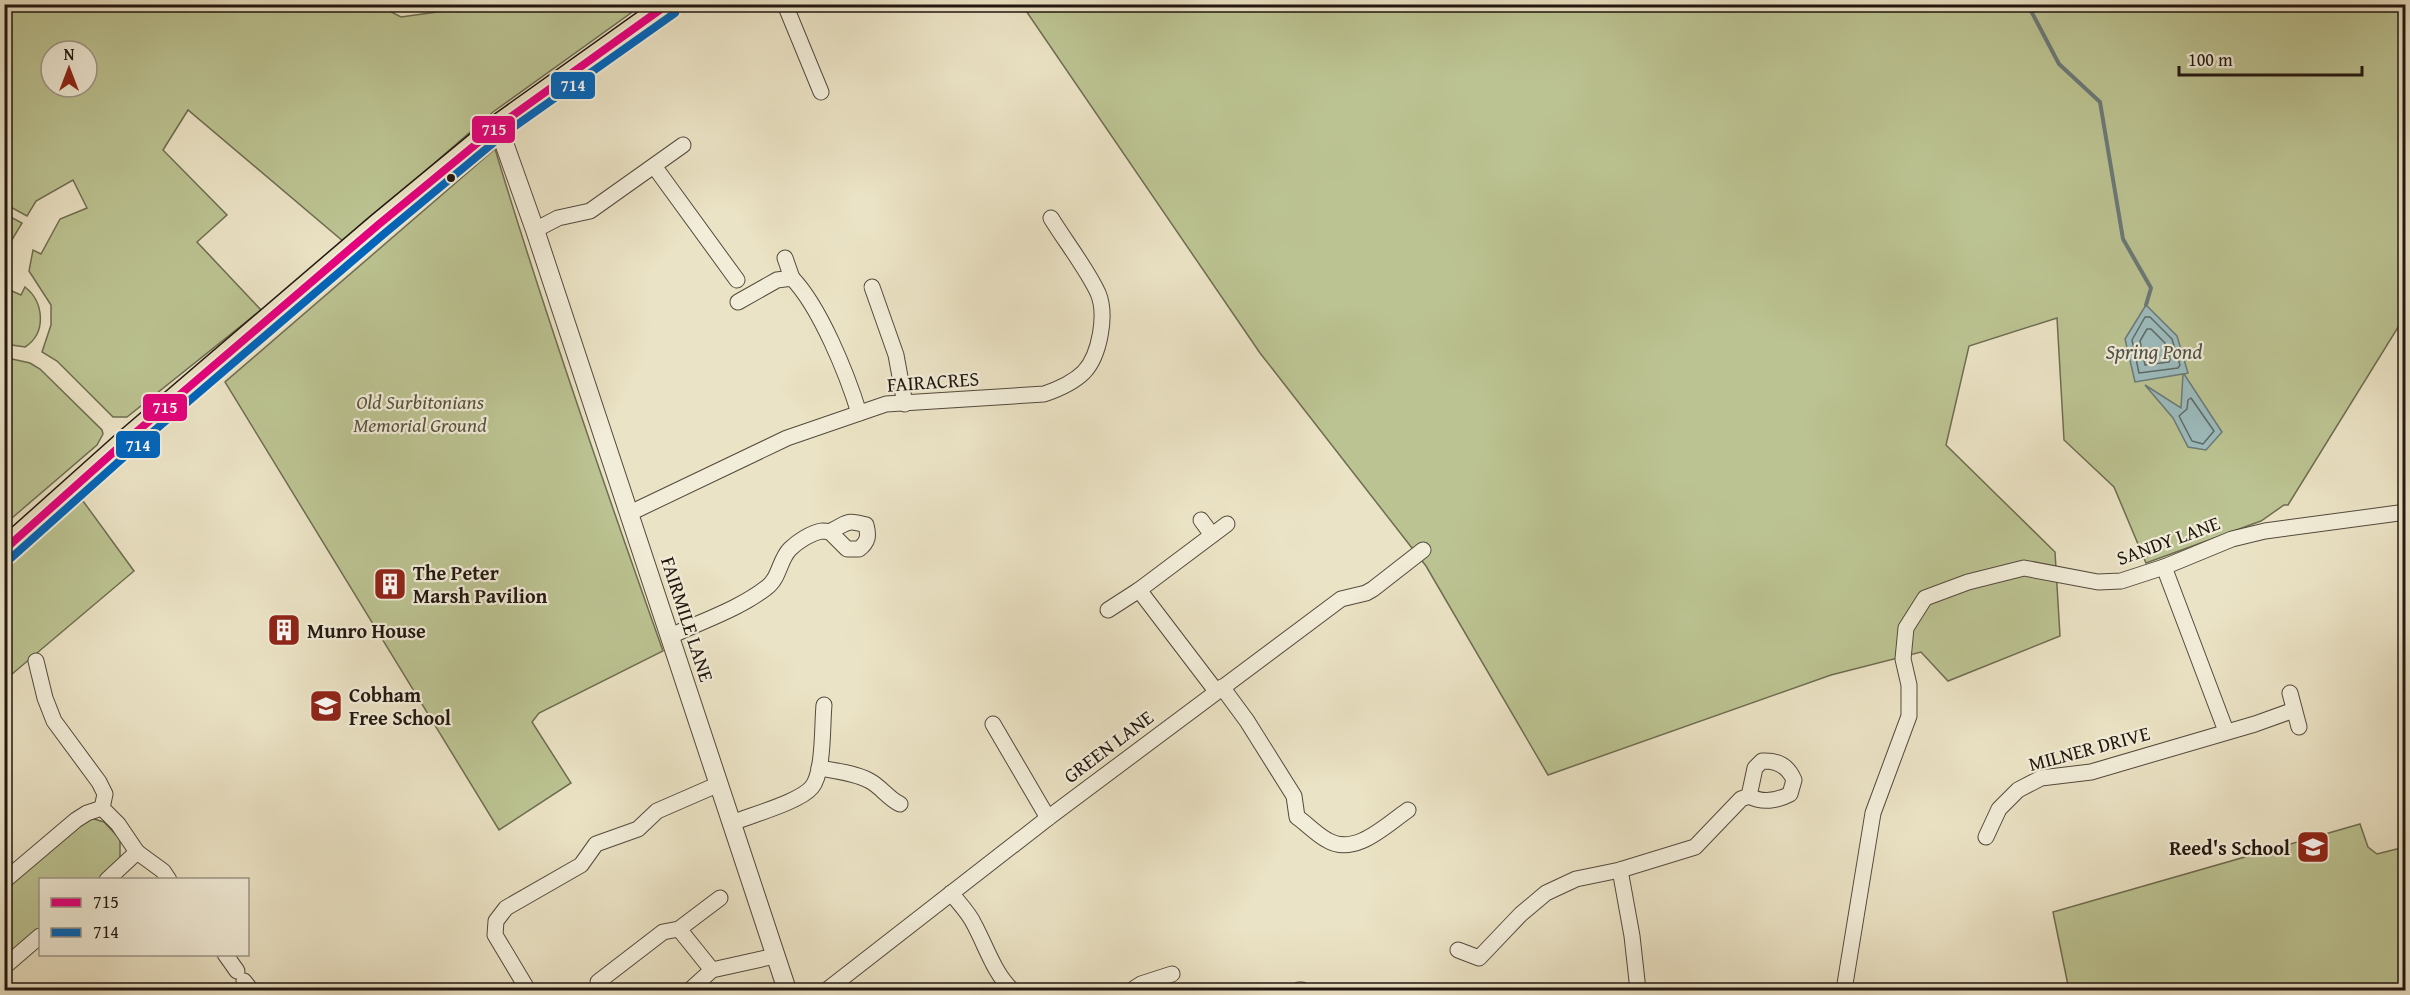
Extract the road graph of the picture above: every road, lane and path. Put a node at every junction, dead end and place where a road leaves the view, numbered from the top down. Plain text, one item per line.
1 (669, 4) edge
2 (787, 4) edge
3 (821, 92) dead end
4 (498, 126) junction
5 (683, 145) dead end
6 (654, 166) junction
7 (1051, 218) dead end
8 (536, 230) junction
9 (784, 258) dead end
10 (792, 278) junction
11 (737, 280) dead end
12 (872, 286) dead end
13 (738, 302) dead end
14 (905, 404) junction
15 (859, 413) junction
16 (2406, 512) edge
17 (630, 513) junction
18 (1201, 520) dead end
19 (1227, 524) dead end
20 (830, 531) dead end
21 (1212, 535) junction
22 (4, 550) edge
23 (1423, 550) dead end
24 (2164, 567) junction
25 (1139, 590) junction
26 (1108, 610) dead end
27 (671, 636) junction
28 (36, 661) dead end
29 (1219, 689) junction
30 (2290, 693) dead end
31 (824, 705) dead end
32 (2294, 710) junction
33 (993, 724) dead end
34 (2299, 727) dead end
35 (2226, 731) junction
36 (819, 768) junction
37 (719, 784) junction
38 (1749, 796) dead end
39 (900, 804) dead end
40 (102, 808) junction
41 (1408, 810) dead end
42 (1048, 818) junction
43 (732, 823) junction
44 (1986, 837) dead end
45 (137, 852) junction
46 (1620, 870) junction
47 (108, 878) edge
48 (168, 878) edge
49 (4, 881) edge
50 (951, 893) junction
51 (720, 898) dead end
52 (679, 929) junction
53 (39, 937) edge
54 (1458, 950) dead end
55 (226, 956) edge
56 (775, 956) junction
57 (4, 967) edge
58 (712, 970) junction
59 (1172, 974) dead end
60 (244, 981) edge
61 (598, 982) dead end
62 (528, 990) edge
63 (690, 990) edge
64 (786, 990) edge
65 (827, 990) edge
66 (1012, 990) edge
67 (1132, 990) edge
68 (1638, 990) edge
69 (1844, 990) edge

1 - 4 main road
2 - 3 street
4 - 8 street, FAIRMILE LANE
4 - 22 main road
5 - 6 street
6 - 8 street
6 - 11 street
7 - 14 street, FAIRACRES
8 - 17 street, FAIRMILE LANE
9 - 10 street
10 - 13 street
10 - 15 street
12 - 14 street
14 - 15 street, FAIRACRES
15 - 17 street, FAIRACRES
16 - 24 street, SANDY LANE
17 - 27 street, FAIRMILE LANE
18 - 21 street
19 - 21 street
20 - 27 street
21 - 25 street
23 - 29 street, GREEN LANE
24 - 35 street
24 - 69 street, SANDY LANE
25 - 26 street
25 - 29 street
27 - 37 street, FAIRMILE LANE
28 - 40 street
29 - 41 street
29 - 42 street, GREEN LANE
30 - 32 street
31 - 36 street
32 - 34 street
32 - 35 street, MILNER DRIVE
33 - 42 street
35 - 44 street, MILNER DRIVE
36 - 39 street
36 - 43 street
37 - 43 street, FAIRMILE LANE
37 - 62 street
38 - 46 street
40 - 45 street
40 - 49 street
42 - 50 street, GREEN LANE
43 - 56 street, FAIRMILE LANE
45 - 47 street
45 - 48 street
46 - 54 street
46 - 68 street
50 - 65 street, GREEN LANE
50 - 66 street
51 - 52 street
52 - 58 street
52 - 61 street
53 - 57 street
55 - 60 street
56 - 58 street
56 - 64 street, FAIRMILE LANE
58 - 63 street
59 - 67 street

